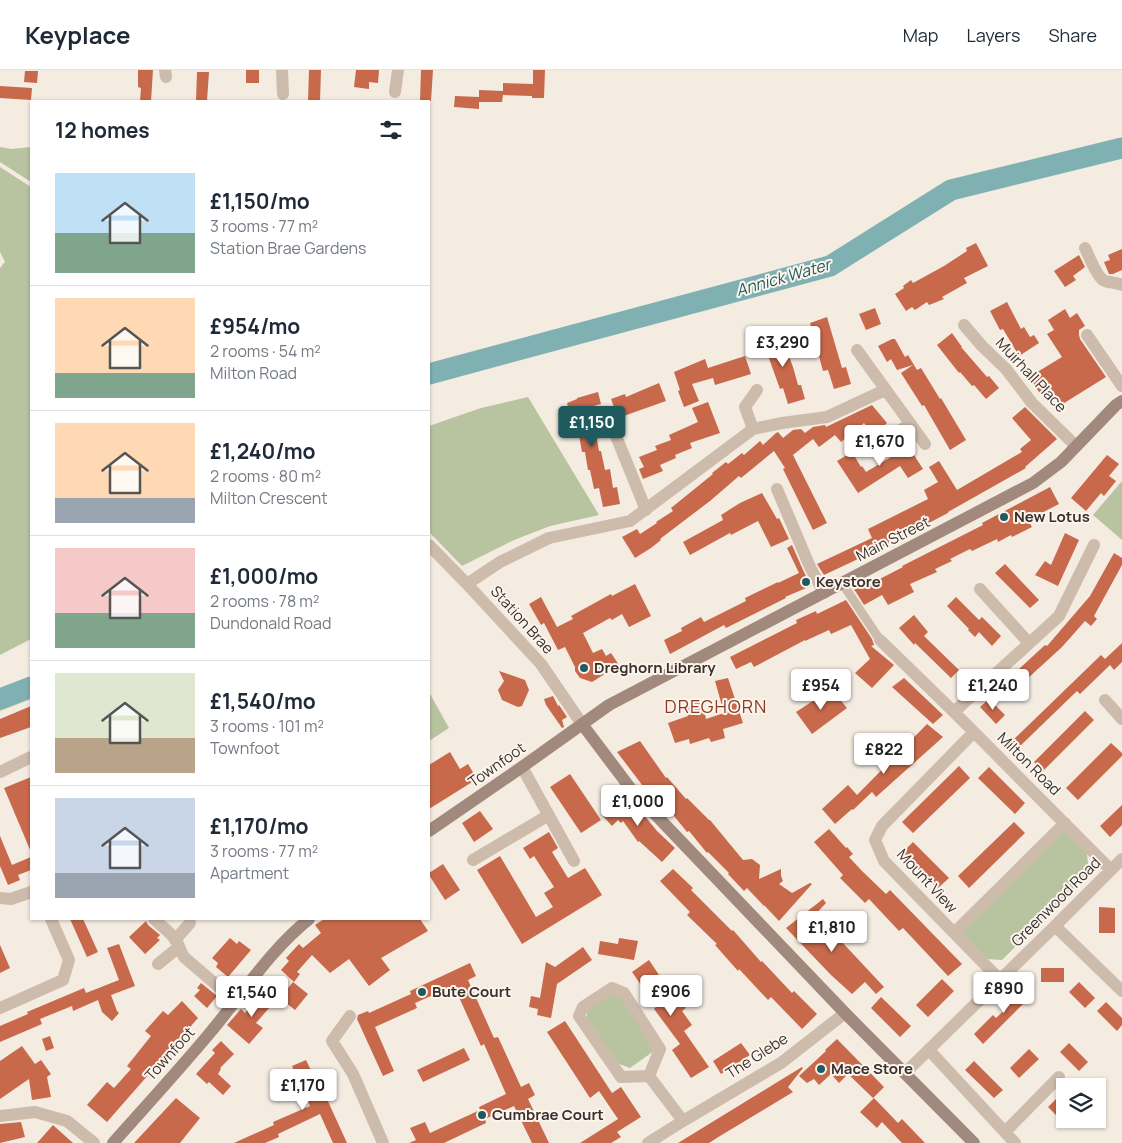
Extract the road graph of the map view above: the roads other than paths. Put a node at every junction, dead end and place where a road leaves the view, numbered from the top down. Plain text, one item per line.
1 (282, 70) edge
2 (398, 70) edge
3 (395, 92) dead end
4 (283, 94) dead end
5 (1085, 248) dead end
6 (1122, 285) edge
7 (964, 324) dead end
8 (1087, 335) dead end
9 (857, 350) dead end
10 (1122, 386) edge
11 (757, 390) dead end
12 (885, 390) junction
13 (1122, 401) edge
14 (911, 424) junction
15 (753, 430) junction
16 (614, 431) dead end
17 (881, 441) dead end
18 (925, 444) dead end
19 (1076, 446) junction
20 (777, 489) dead end
21 (646, 510) junction
22 (1094, 545) dead end
23 (430, 546) edge
24 (842, 583) junction
25 (467, 584) junction
26 (980, 589) dead end
27 (824, 593) junction
28 (880, 640) joint
29 (1029, 643) junction
30 (1105, 700) dead end
31 (954, 712) junction
32 (1122, 719) edge
33 (582, 724) junction
34 (974, 732) junction
35 (30, 757) edge
36 (522, 767) junction
37 (0, 772) edge
38 (548, 815) junction
39 (1065, 823) junction
40 (430, 830) edge
41 (1122, 859) edge
42 (473, 860) dead end
43 (574, 861) dead end
44 (1111, 870) junction
45 (30, 892) edge
46 (0, 898) edge
47 (51, 920) edge
48 (155, 920) edge
49 (308, 920) edge
50 (190, 924) dead end
51 (1055, 926) junction
52 (954, 933) junction
53 (177, 943) junction
54 (158, 964) dead end
55 (1000, 980) junction
56 (1122, 991) edge
57 (235, 1000) junction
58 (0, 1008) edge
59 (845, 1013) junction
60 (350, 1016) dead end
61 (929, 1050) junction
62 (905, 1073) junction
63 (648, 1076) junction
64 (1059, 1077) dead end
65 (0, 1116) edge
66 (683, 1121) junction
67 (1004, 1132) junction
68 (94, 1143) edge
69 (113, 1143) edge
70 (383, 1143) edge
71 (648, 1143) edge
72 (974, 1143) edge
73 (1015, 1143) edge

1 - 4 street
2 - 3 street
5 - 6 street
7 - 19 street, Muirhall Place
8 - 10 street
9 - 12 street
11 - 15 street
12 - 14 street
12 - 15 street
13 - 19 main road, Main Street
14 - 17 street
14 - 18 street
15 - 21 street
16 - 21 street
19 - 24 main road, Main Street
20 - 27 street
21 - 25 street
22 - 29 street
23 - 25 street, Station Brae
24 - 27 main road, Main Street
24 - 28 street
25 - 33 street, Station Brae
26 - 29 street
27 - 33 main road, Main Street
28 - 31 street, Milton Road
29 - 31 street
30 - 32 street
31 - 34 street, Milton Road
33 - 36 main road, Townfoot
33 - 59 main road
34 - 39 street, Milton Road
34 - 52 street, Mount View
35 - 37 street
36 - 38 street
36 - 40 main road, Townfoot
38 - 42 street
38 - 43 street
39 - 44 street, Milton Road
39 - 52 street
41 - 44 street, Greenwood Road
44 - 51 street, Greenwood Road
45 - 46 street
47 - 58 street
48 - 53 street
49 - 57 main road, Townfoot
50 - 53 street
51 - 55 street, Greenwood Road
51 - 56 street
52 - 55 street, Mount View
53 - 54 street
53 - 57 street
55 - 61 street, Greenwood Road
57 - 69 main road, Townfoot
59 - 62 main road
59 - 66 street, The Glebe
60 - 70 street
61 - 62 street, Greenwood Road
61 - 67 street
62 - 72 main road
63 - 63 street
63 - 66 street
64 - 67 street
65 - 68 street
66 - 71 street, The Glebe
67 - 73 street

